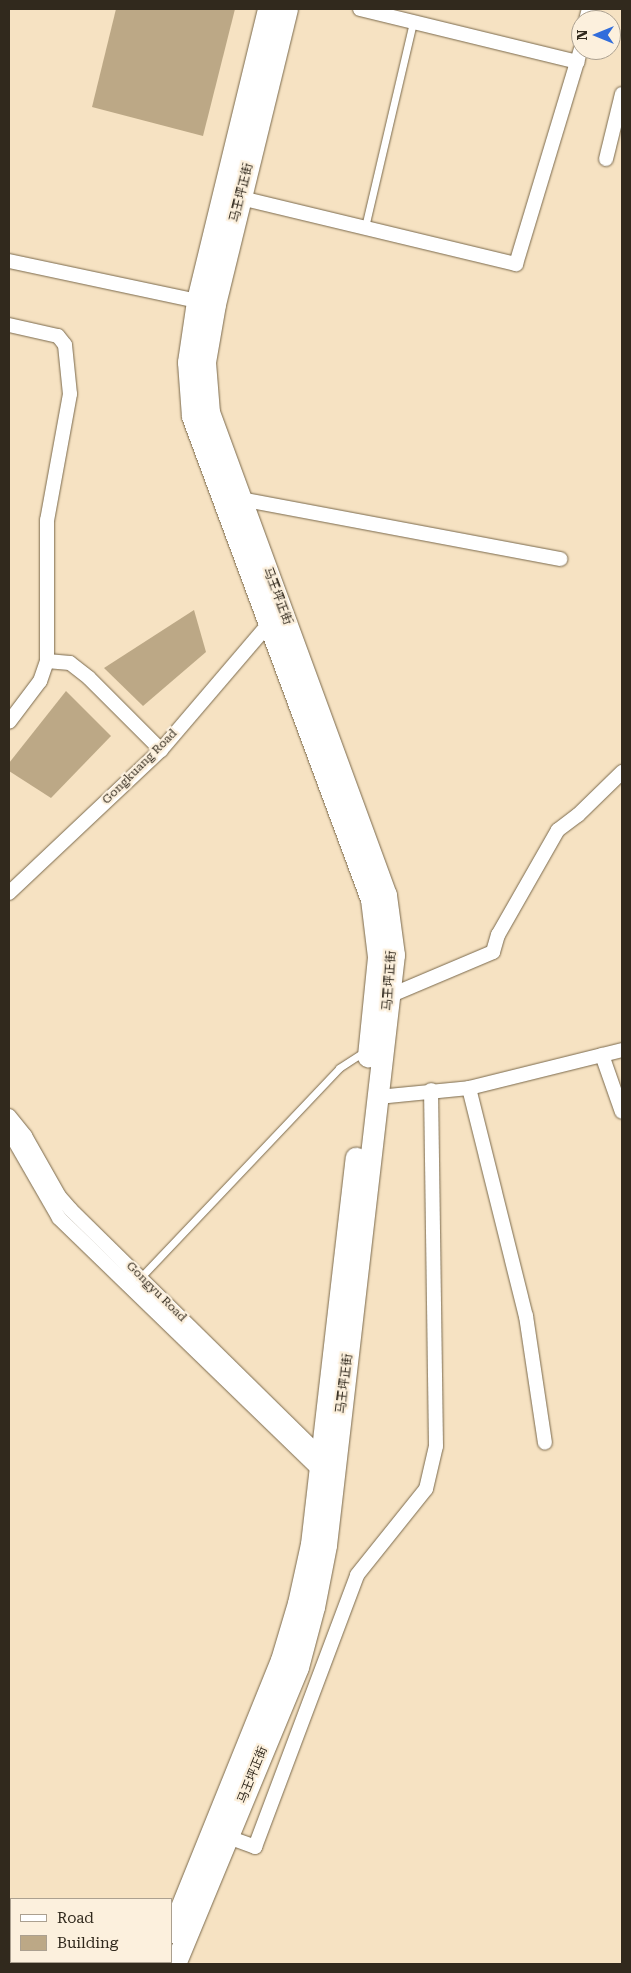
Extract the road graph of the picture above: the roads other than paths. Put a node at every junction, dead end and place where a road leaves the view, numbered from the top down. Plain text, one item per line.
1 (268, 9) edge
2 (287, 9) edge
3 (360, 9) edge
4 (414, 22) junction
5 (571, 53) edge
6 (578, 60) edge
7 (622, 94) edge
8 (606, 159) dead end
9 (241, 198) junction
10 (365, 228) junction
11 (9, 261) edge
12 (197, 301) junction
13 (9, 326) edge
14 (240, 499) junction
15 (560, 559) dead end
16 (275, 616) junction
17 (47, 662) junction
18 (9, 722) edge
19 (161, 750) junction
20 (622, 772) edge
21 (9, 893) edge
22 (389, 996) junction
23 (368, 1049) junction
24 (622, 1050) edge
25 (602, 1055) junction
26 (468, 1088) junction
27 (431, 1090) junction
28 (378, 1097) junction
29 (622, 1112) edge
30 (9, 1116) edge
31 (9, 1131) edge
32 (141, 1277) junction
33 (545, 1444) dead end
34 (320, 1463) junction
35 (228, 1837) junction
36 (172, 1930) edge
37 (175, 1964) edge

1 - 12 main road, 马王坪正街
2 - 9 main road, 马王坪正街
3 - 4 street
4 - 5 street
4 - 10 lane
6 - 10 street
7 - 8 street
9 - 10 street
9 - 14 main road, 马王坪正街
11 - 12 street
12 - 16 main road, 马王坪正街
13 - 17 street
14 - 15 street
14 - 16 main road, 马王坪正街
16 - 19 street, Gongkuang Road
16 - 22 main road, 马王坪正街
16 - 23 main road, 马王坪正街
17 - 18 street
17 - 19 street
19 - 21 street, Gongkuang Road
20 - 22 street
22 - 28 main road, 马王坪正街
23 - 32 lane
23 - 34 main road, 马王坪正街
24 - 25 street
25 - 26 street
25 - 29 street
26 - 27 street
26 - 33 street
27 - 28 street
27 - 35 street
28 - 35 main road, 马王坪正街
30 - 32 street, Gongyu Road
31 - 34 street, Gongyu Road
32 - 34 street, Gongyu Road
34 - 36 main road, 马王坪正街
35 - 37 main road, 马王坪正街

